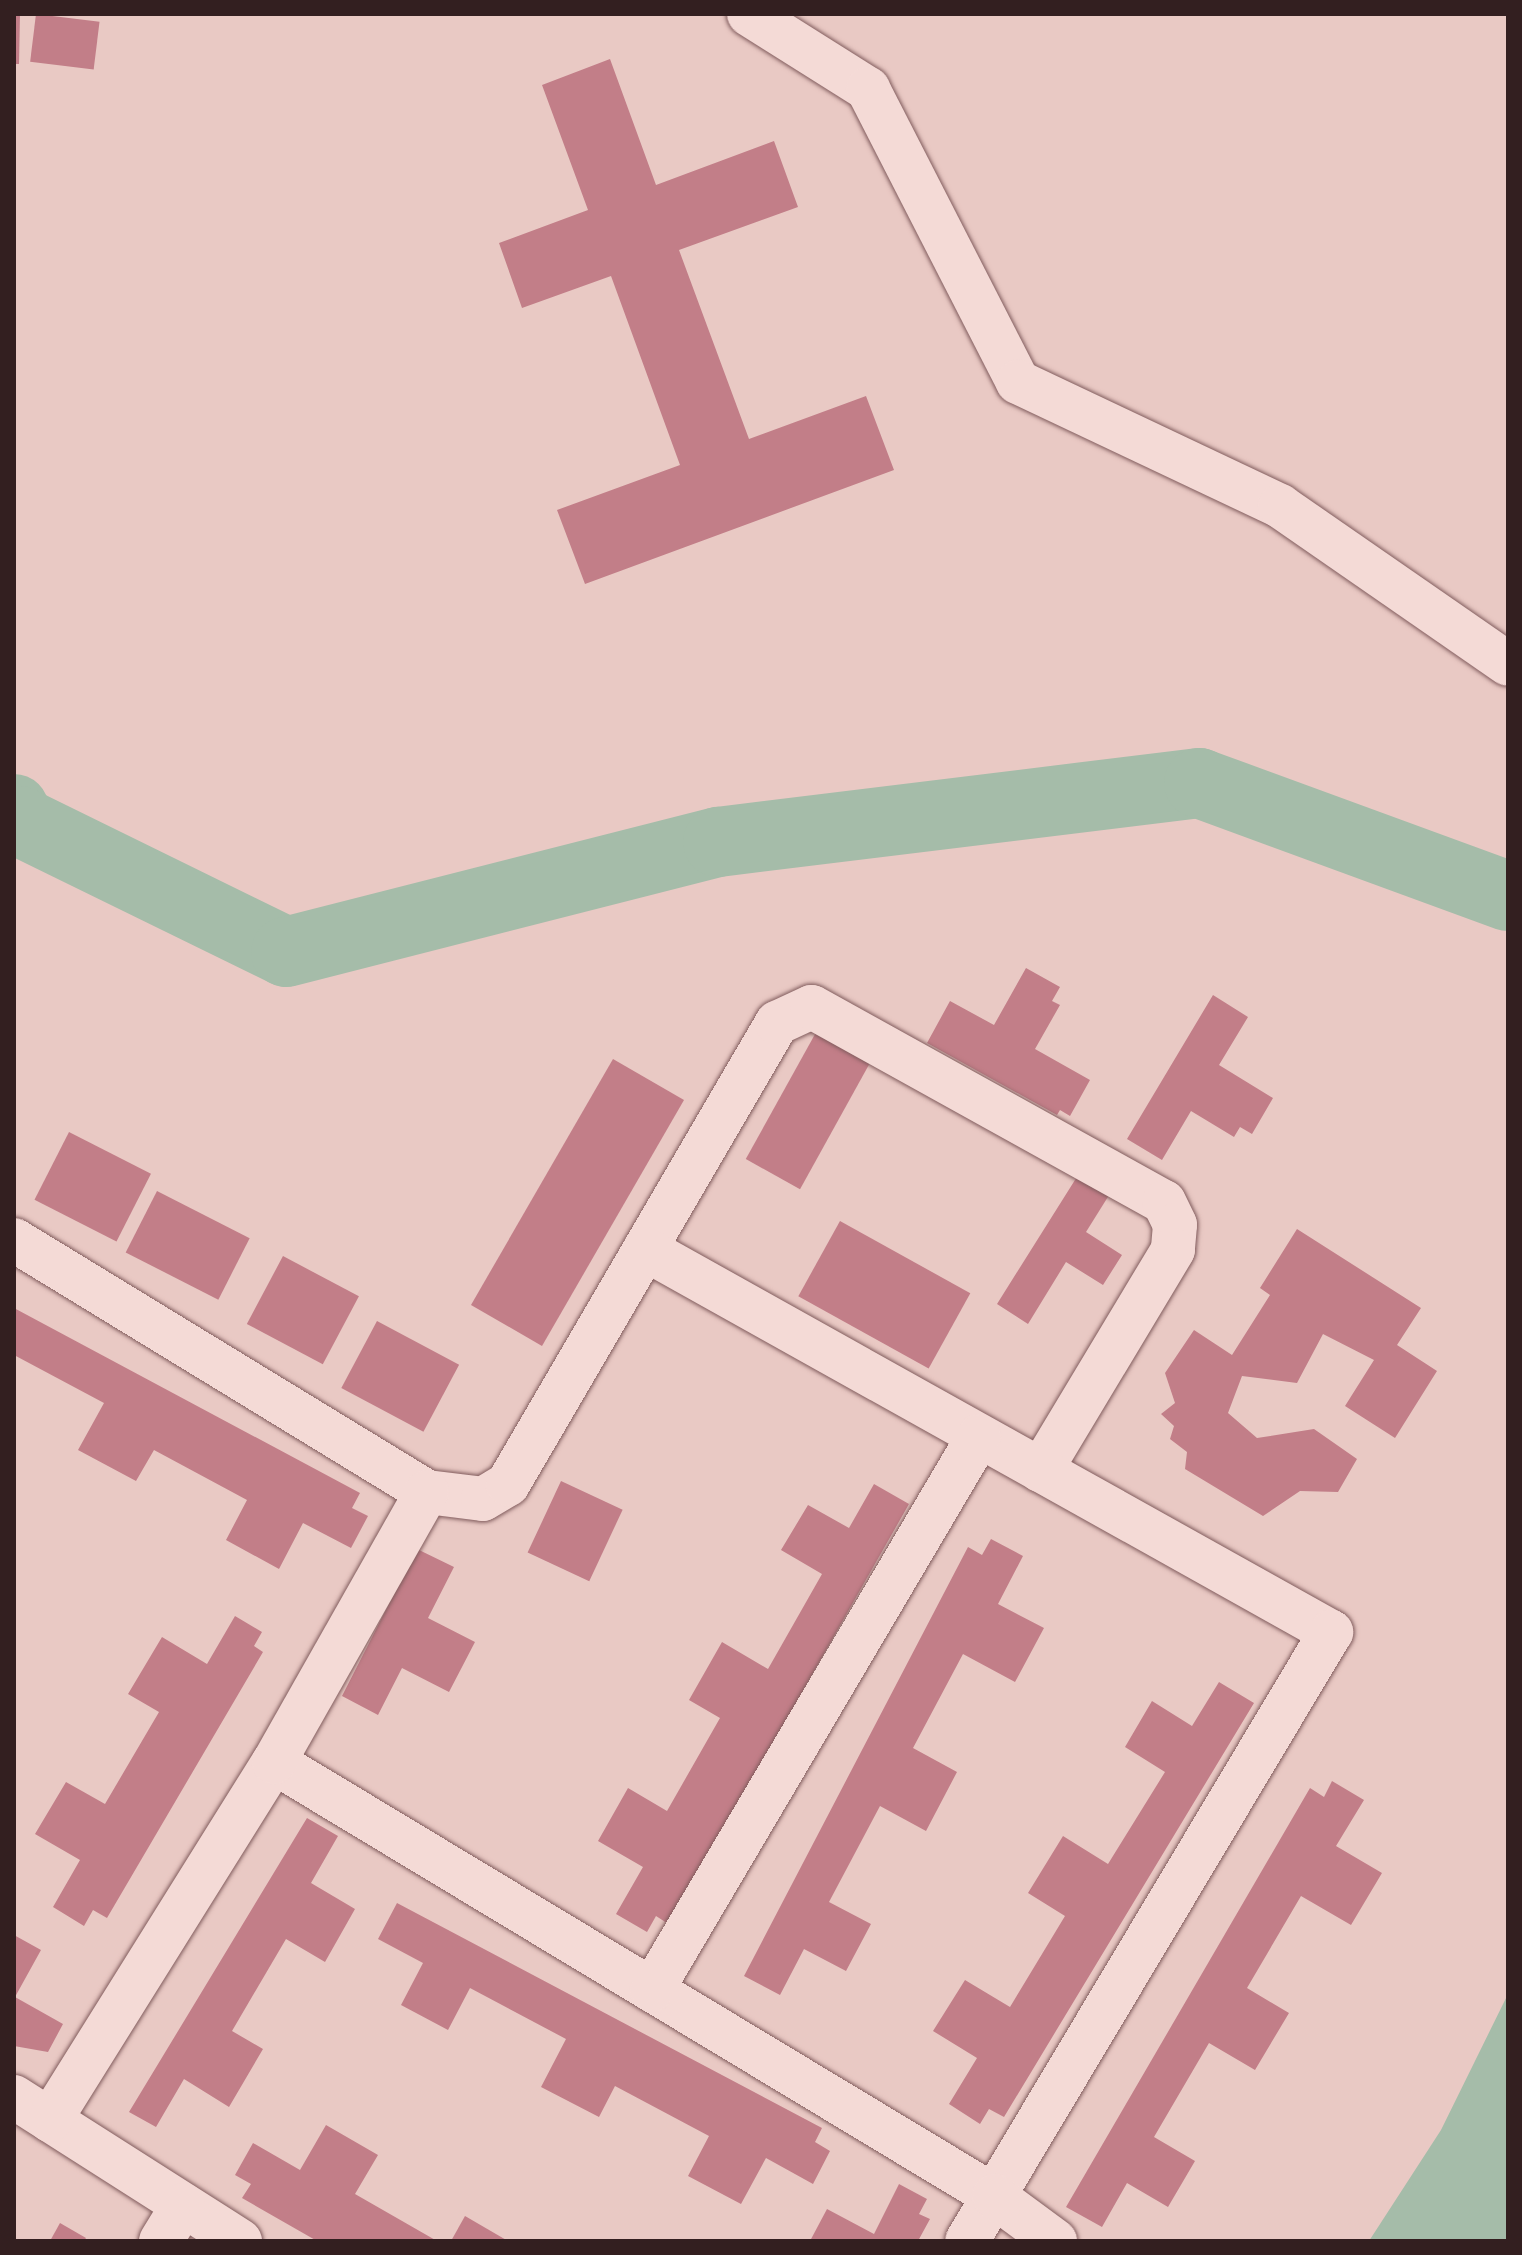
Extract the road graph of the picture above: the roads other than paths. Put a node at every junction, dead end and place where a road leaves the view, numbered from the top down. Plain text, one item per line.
1 (749, 14) edge
2 (1508, 664) edge
3 (14, 1240) edge
4 (645, 1249) junction
5 (979, 1436) junction
6 (1041, 1470) junction
7 (427, 1492) junction
8 (274, 1762) junction
9 (652, 1990) junction
10 (32, 2109) edge
11 (994, 2196) junction
12 (183, 2205) junction
13 (161, 2241) edge
14 (240, 2241) edge
15 (967, 2241) edge
16 (1055, 2241) edge

1 - 2 street
3 - 7 street
4 - 5 street
4 - 6 street
4 - 7 street
5 - 6 street
5 - 9 street
6 - 11 street
7 - 8 street
8 - 9 street
8 - 10 street
9 - 11 street
10 - 12 street
11 - 15 street
11 - 16 street
12 - 13 street
12 - 14 street

